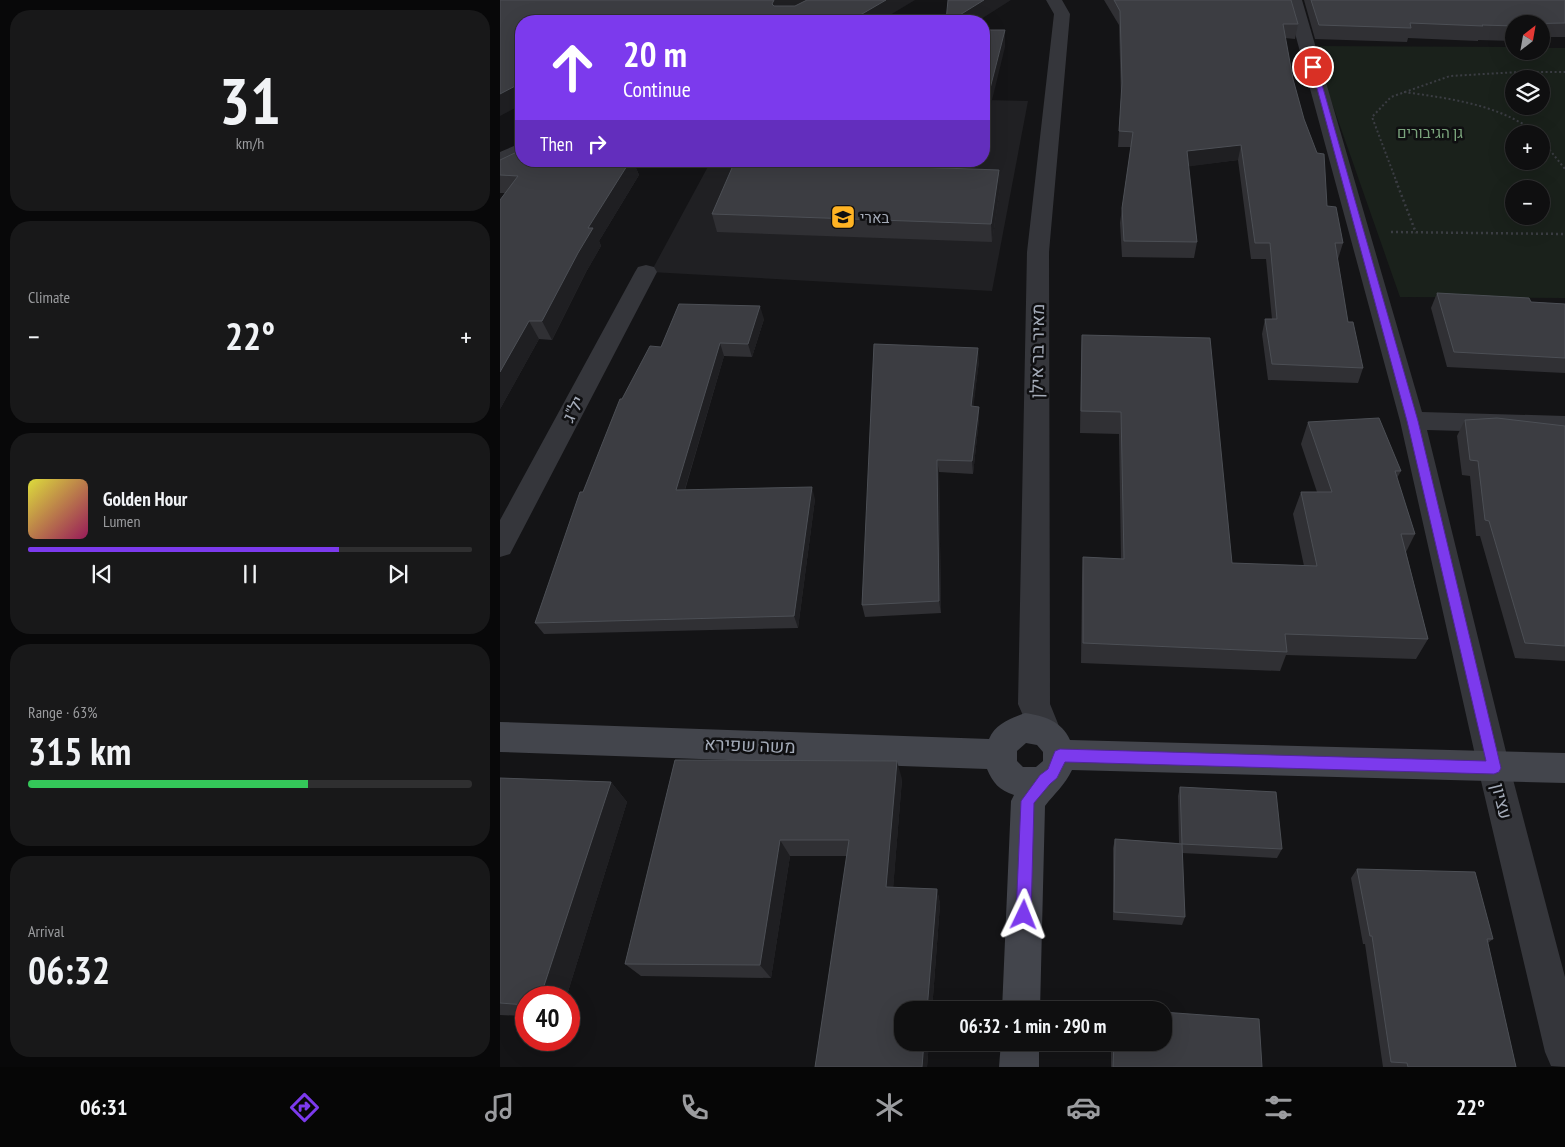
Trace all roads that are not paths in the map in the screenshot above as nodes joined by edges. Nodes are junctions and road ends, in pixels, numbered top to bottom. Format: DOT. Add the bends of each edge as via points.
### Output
graph roads {
  1 [pos="1054,0"];
  2 [pos="1294,0"];
  3 [pos="515,152"];
  4 [pos="500,160"];
  5 [pos="646,272"];
  6 [pos="1412,421"];
  7 [pos="1565,425"];
  8 [pos="500,546"];
  9 [pos="500,737"];
  10 [pos="1030,754"];
  11 [pos="1494,768"];
  12 [pos="1565,768"];
  13 [pos="1021,1001"];
  14 [pos="1020,1051"];
  15 [pos="1565,1052"];
  16 [pos="1019,1067"];
  1 -- 10 [label="street, מאיר בר אילן" via="1062,14 1038,252"];
  2 -- 6 [label="street, עציון"];
  3 -- 4 [label="street"];
  5 -- 8 [label="street, יל\"ג"];
  6 -- 7 [label="street"];
  6 -- 11 [label="street, עציון"];
  9 -- 10 [label="street, משה שפירא"];
  10 -- 11 [label="street, משה שפירא"];
  10 -- 13 [label="street, מאיר בר אילן"];
  11 -- 12 [label="street, משה שפירא"];
  11 -- 15 [label="street, עציון"];
  14 -- 16 [label="street"];
}
